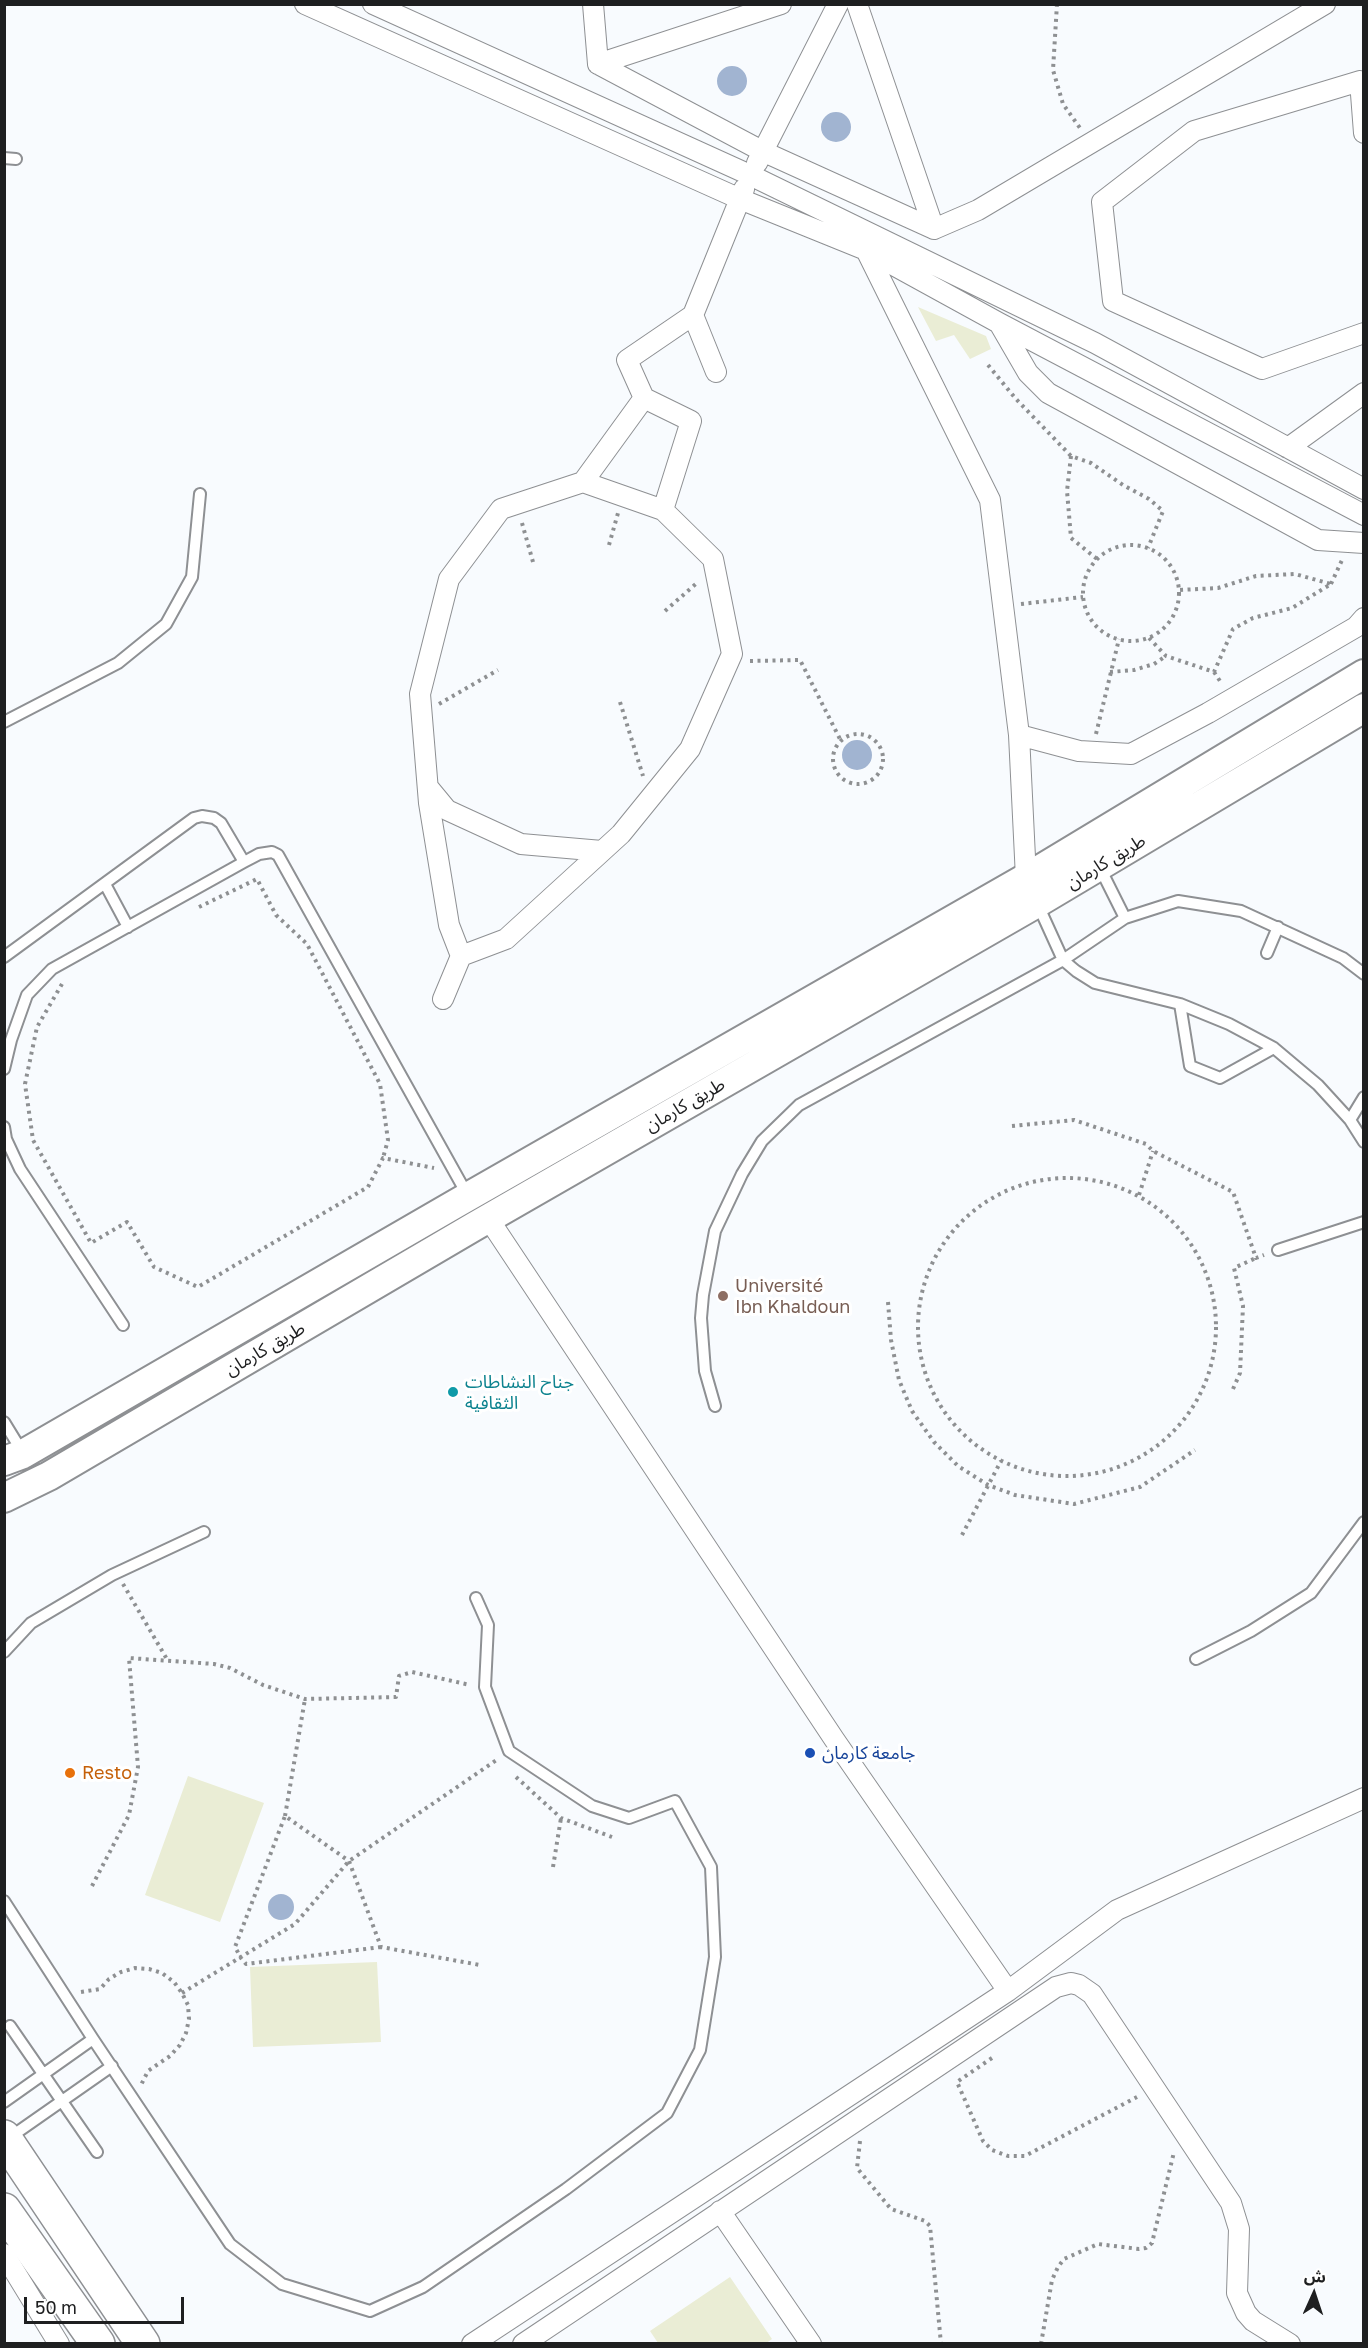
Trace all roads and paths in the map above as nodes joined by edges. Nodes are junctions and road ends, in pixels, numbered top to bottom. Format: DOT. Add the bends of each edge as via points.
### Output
graph roads {
  1 [pos="305,4"];
  2 [pos="373,4"];
  3 [pos="593,4"];
  4 [pos="781,4"];
  5 [pos="838,4"];
  6 [pos="857,4"];
  7 [pos="1057,4"];
  8 [pos="1325,4"];
  9 [pos="598,64"];
  10 [pos="1364,133"];
  11 [pos="1090,144"];
  12 [pos="762,151"];
  13 [pos="750,175"];
  14 [pos="740,199"];
  15 [pos="934,230"];
  16 [pos="866,250"];
  17 [pos="693,315"];
  18 [pos="999,323"];
  19 [pos="1364,333"];
  20 [pos="988,365"];
  21 [pos="716,372"];
  22 [pos="1364,393"];
  23 [pos="644,398"];
  24 [pos="1288,448"];
  25 [pos="1071,456"];
  26 [pos="583,482"];
  27 [pos="1364,489"];
  28 [pos="200,494"];
  29 [pos="620,507"];
  30 [pos="663,510"];
  31 [pos="520,513"];
  32 [pos="1364,515"];
  33 [pos="1364,543"];
  34 [pos="609,546"];
  35 [pos="1148,548"];
  36 [pos="1096,559"];
  37 [pos="533,562"];
  38 [pos="697,572"];
  39 [pos="701,580"];
  40 [pos="704,590"];
  41 [pos="1180,590"];
  42 [pos="1083,597"];
  43 [pos="1003,608"];
  44 [pos="665,611"];
  45 [pos="1364,618"];
  46 [pos="1149,638"];
  47 [pos="1119,639"];
  48 [pos="1166,656"];
  49 [pos="741,661"];
  50 [pos="498,670"];
  51 [pos="1110,672"];
  52 [pos="1364,674"];
  53 [pos="435,695"];
  54 [pos="620,702"];
  55 [pos="1364,708"];
  56 [pos="4,722"];
  57 [pos="1019,735"];
  58 [pos="841,741"];
  59 [pos="1091,752"];
  60 [pos="644,780"];
  61 [pos="428,787"];
  62 [pos="602,851"];
  63 [pos="244,862"];
  64 [pos="1099,866"];
  65 [pos="105,884"];
  66 [pos="1031,890"];
  67 [pos="193,910"];
  68 [pos="1125,918"];
  69 [pos="128,927"];
  70 [pos="1278,927"];
  71 [pos="1268,952"];
  72 [pos="461,956"];
  73 [pos="4,957"];
  74 [pos="1063,960"];
  75 [pos="1364,974"];
  76 [pos="70,978"];
  77 [pos="444,999"];
  78 [pos="1180,1004"];
  79 [pos="1274,1048"];
  80 [pos="4,1069"];
  81 [pos="1364,1097"];
  82 [pos="1350,1120"];
  83 [pos="4,1126"];
  84 [pos="1011,1126"];
  85 [pos="1364,1142"];
  86 [pos="1153,1150"];
  87 [pos="383,1158"];
  88 [pos="454,1171"];
  89 [pos="1139,1195"];
  90 [pos="468,1196"];
  91 [pos="488,1218"];
  92 [pos="1364,1222"];
  93 [pos="1278,1250"];
  94 [pos="1256,1258"];
  95 [pos="888,1302"];
  96 [pos="123,1326"];
  97 [pos="1233,1389"];
  98 [pos="715,1406"];
  99 [pos="4,1422"];
  100 [pos="1195,1450"];
  101 [pos="14,1458"];
  102 [pos="1001,1461"];
  103 [pos="988,1485"];
  104 [pos="4,1498"];
  105 [pos="1364,1522"];
  106 [pos="204,1532"];
  107 [pos="962,1535"];
  108 [pos="116,1573"];
  109 [pos="476,1598"];
  110 [pos="4,1652"];
  111 [pos="1196,1659"];
  112 [pos="168,1661"];
  113 [pos="471,1685"];
  114 [pos="305,1699"];
  115 [pos="494,1748"];
  116 [pos="510,1771"];
  117 [pos="1364,1797"];
  118 [pos="285,1816"];
  119 [pos="561,1818"];
  120 [pos="612,1838"];
  121 [pos="349,1861"];
  122 [pos="553,1867"];
  123 [pos="93,1886"];
  124 [pos="4,1901"];
  125 [pos="381,1947"];
  126 [pos="241,1958"];
  127 [pos="480,1965"];
  128 [pos="61,1989"];
  129 [pos="1008,1991"];
  130 [pos="182,1993"];
  131 [pos="10,2026"];
  132 [pos="93,2039"];
  133 [pos="992,2058"];
  134 [pos="112,2066"];
  135 [pos="44,2075"];
  136 [pos="1154,2088"];
  137 [pos="4,2102"];
  138 [pos="62,2102"];
  139 [pos="138,2104"];
  140 [pos="862,2117"];
  141 [pos="1180,2127"];
  142 [pos="6,2139"];
  143 [pos="97,2152"];
  144 [pos="4,2210"];
  145 [pos="720,2211"];
  146 [pos="4,2254"];
  147 [pos="59,2343"];
  148 [pos="98,2343"];
  149 [pos="143,2343"];
  150 [pos="472,2343"];
  151 [pos="523,2343"];
  152 [pos="811,2343"];
  153 [pos="941,2343"];
  154 [pos="1041,2343"];
  155 [pos="1290,2343"];
  1 -- 14 [label="street"];
  2 -- 13 [label="street"];
  3 -- 9 [label="street"];
  4 -- 9 [label="street"];
  5 -- 12 [label="street"];
  6 -- 15 [label="street"];
  7 -- 11 [label="path" via="1053,70 1063,104"];
  8 -- 11 [label="street"];
  9 -- 12 [label="street"];
  10 -- 19 [label="street" via="1360,81 1194,131 1102,202 1113,301 1262,369"];
  11 -- 15 [label="street" via="978,210"];
  12 -- 13 [label="street"];
  12 -- 15 [label="street"];
  13 -- 14 [label="street"];
  13 -- 24 [label="street" via="1095,343"];
  14 -- 16 [label="street"];
  14 -- 17 [label="street"];
  16 -- 18 [label="street"];
  16 -- 43 [label="street" via="990,500"];
  17 -- 21 [label="street"];
  17 -- 23 [label="street" via="627,360"];
  18 -- 32 [label="street"];
  18 -- 33 [label="street" via="1028,373 1048,393 1318,540"];
  20 -- 25 [label="path"];
  22 -- 24 [label="street"];
  23 -- 26 [label="street"];
  23 -- 30 [label="street" via="691,421"];
  24 -- 27 [label="street"];
  25 -- 35 [label="path" via="1090,463 1163,511"];
  25 -- 36 [label="path" via="1067,491 1071,538"];
  26 -- 30 [label="street"];
  26 -- 61 [label="street" via="501,509 449,579 420,694"];
  28 -- 56 [label="lane" via="192,577 166,624 118,663"];
  29 -- 34 [label="path"];
  30 -- 62 [label="street" via="712,560 732,654 690,749 621,834"];
  31 -- 37 [label="path"];
  35 -- 36 [label="path" via="1120,546"];
  35 -- 41 [label="path" via="1170,564"];
  36 -- 42 [label="path" via="1088,570"];
  38 -- 39 [label="path"];
  39 -- 40 [label="path"];
  39 -- 44 [label="path"];
  41 -- 46 [label="path" via="1175,614"];
  41 -- 48 [label="path" via="1218,588 1266,575 1295,574 1331,584 1292,608 1253,618 1233,629 1214,672"];
  42 -- 43 [label="path"];
  42 -- 47 [label="path" via="1098,628"];
  43 -- 57 [label="street"];
  45 -- 59 [label="street" via="1356,627 1131,754"];
  46 -- 47 [label="path"];
  46 -- 48 [label="path"];
  47 -- 51 [label="path"];
  48 -- 51 [label="path" via="1134,670"];
  49 -- 58 [label="path" via="800,660"];
  50 -- 53 [label="path" via="434,707"];
  51 -- 59 [label="path"];
  52 -- 66 [label="street, طريق كارمان"];
  54 -- 60 [label="path"];
  55 -- 64 [label="street, طريق كارمان"];
  57 -- 59 [label="street"];
  57 -- 66 [label="street"];
  58 -- 58 [label="path" via="834,755 842,777 857,784 873,779 884,758 877,743 863,734"];
  61 -- 62 [label="street" via="447,810 521,844"];
  61 -- 72 [label="street" via="449,925"];
  62 -- 72 [label="street" via="506,939"];
  63 -- 65 [label="lane" via="221,823 202,816"];
  63 -- 69 [label="lane"];
  63 -- 88 [label="lane" via="266,852 278,855"];
  64 -- 66 [label="street, طريق كارمان"];
  64 -- 68 [label="lane"];
  65 -- 69 [label="lane"];
  65 -- 73 [label="lane"];
  66 -- 74 [label="lane"];
  66 -- 90 [label="street, طريق كارمان"];
  66 -- 91 [label="street, طريق كارمان"];
  67 -- 87 [label="path" via="257,879 276,915 307,944 381,1084 388,1140"];
  68 -- 70 [label="lane" via="1178,901 1241,911"];
  68 -- 74 [label="lane"];
  69 -- 80 [label="lane" via="52,969 27,995"];
  70 -- 71 [label="lane"];
  70 -- 75 [label="lane" via="1343,958"];
  72 -- 77 [label="street"];
  74 -- 78 [label="lane" via="1095,983"];
  74 -- 98 [label="lane" via="800,1105 762,1142 742,1174 716,1232 702,1295 705,1371"];
  76 -- 87 [label="path" via="60,985 37,1027 25,1084 33,1140 91,1243 127,1222 154,1267 198,1287 368,1187"];
  78 -- 79 [label="lane"];
  78 -- 79 [label="lane" via="1190,1066 1220,1078"];
  79 -- 82 [label="lane" via="1318,1084"];
  81 -- 82 [label="lane"];
  82 -- 85 [label="lane"];
  83 -- 96 [label="lane" via="20,1169"];
  84 -- 86 [label="path" via="1074,1120 1146,1144"];
  86 -- 89 [label="path"];
  86 -- 94 [label="path" via="1233,1192"];
  87 -- 88 [label="path"];
  88 -- 90 [label="lane"];
  89 -- 102 [label="path" via="1182,1230 1207,1272 1217,1321 1203,1387 1181,1431 1150,1452 1105,1472 1055,1477"];
  89 -- 102 [label="path" via="1099,1180 1050,1177 1004,1191 964,1218 928,1274 914,1320 920,1354 936,1400 966,1438"];
  90 -- 101 [label="street, طريق كارمان"];
  91 -- 104 [label="street, طريق كارمان" via="49,1476"];
  91 -- 129 [label="street" via="828,1729"];
  92 -- 93 [label="lane"];
  93 -- 94 [label="path"];
  94 -- 97 [label="path" via="1234,1268 1243,1306 1240,1373"];
  95 -- 103 [label="path" via="899,1380 912,1411 934,1442 958,1466"];
  99 -- 101 [label="lane"];
  100 -- 103 [label="path" via="1140,1487 1074,1504 1015,1495"];
  102 -- 103 [label="path"];
  103 -- 107 [label="path"];
  105 -- 111 [label="lane" via="1311,1593 1251,1631"];
  106 -- 108 [label="lane"];
  108 -- 110 [label="lane" via="31,1623"];
  108 -- 112 [label="path"];
  109 -- 139 [label="lane" via="488,1625 484,1687 509,1751 592,1806 629,1818 675,1801 711,1867 715,1957 700,2050 668,2113 423,2287 370,2311 282,2284 230,2244"];
  112 -- 114 [label="path" via="230,1668 262,1685"];
  112 -- 123 [label="path" via="129,1658 138,1767 129,1815"];
  113 -- 114 [label="path" via="412,1672 399,1676 396,1697"];
  114 -- 118 [label="path"];
  115 -- 121 [label="path" via="500,1761"];
  116 -- 119 [label="path"];
  117 -- 129 [label="street" via="1117,1910"];
  118 -- 121 [label="path"];
  118 -- 126 [label="path" via="235,1947"];
  119 -- 120 [label="path"];
  119 -- 122 [label="path"];
  121 -- 125 [label="path"];
  121 -- 126 [label="path" via="295,1923"];
  124 -- 128 [label="lane"];
  125 -- 126 [label="path" via="246,1964"];
  125 -- 127 [label="path"];
  126 -- 130 [label="path"];
  128 -- 130 [label="path" via="79,1993 100,1989 109,1979 135,1968 162,1973"];
  128 -- 132 [label="lane"];
  129 -- 150 [label="street"];
  130 -- 139 [label="path" via="188,2012 186,2033 170,2056 148,2071 140,2086"];
  131 -- 135 [label="lane"];
  132 -- 134 [label="lane"];
  132 -- 135 [label="lane"];
  133 -- 136 [label="path" via="957,2082 983,2141 992,2150 1008,2156 1025,2156"];
  134 -- 138 [label="lane"];
  134 -- 139 [label="lane"];
  135 -- 137 [label="lane"];
  135 -- 138 [label="lane"];
  136 -- 140 [label="street" via="1092,1994 1079,1985 1064,1984"];
  136 -- 141 [label="street"];
  138 -- 142 [label="lane"];
  138 -- 143 [label="lane"];
  140 -- 145 [label="street"];
  140 -- 153 [label="path" via="857,2168 891,2209 930,2226"];
  141 -- 154 [label="path" via="1152,2242 1139,2249 1098,2244 1065,2259 1052,2280"];
  141 -- 155 [label="street" via="1235,2211 1239,2229 1236,2282 1240,2303 1253,2321"];
  142 -- 149 [label="highway"];
  144 -- 148 [label="highway"];
  145 -- 151 [label="street"];
  145 -- 152 [label="street"];
  146 -- 147 [label="street"];
}
